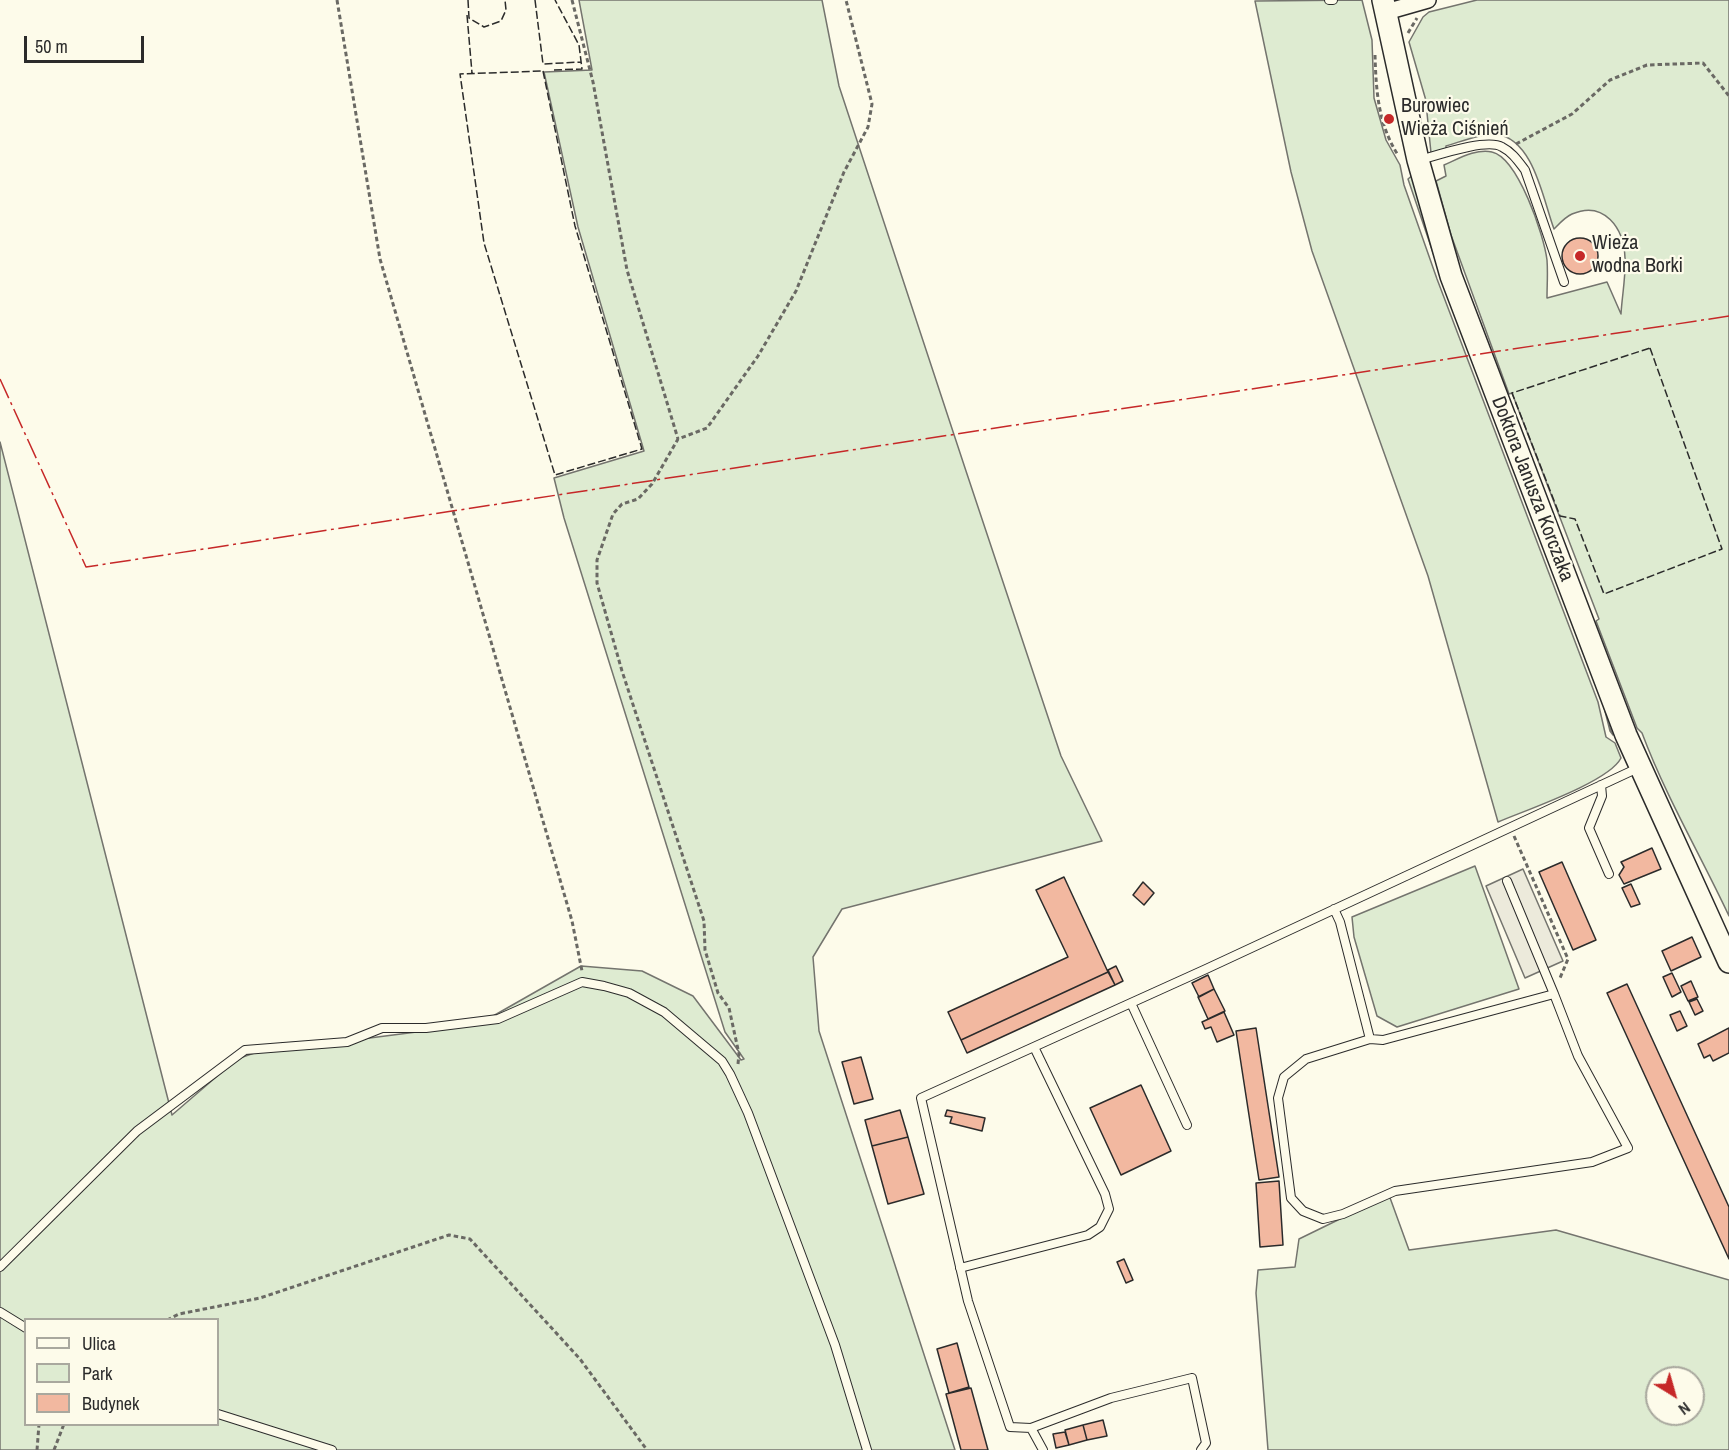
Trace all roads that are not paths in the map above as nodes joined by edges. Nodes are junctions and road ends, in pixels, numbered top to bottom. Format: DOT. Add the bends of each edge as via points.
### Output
graph roads {
  1 [pos="1329,0"];
  2 [pos="1334,0"];
  3 [pos="1385,6"];
  4 [pos="1424,6"];
  5 [pos="1418,160"];
  6 [pos="1564,282"];
  7 [pos="1640,767"];
  8 [pos="1601,785"];
  9 [pos="1609,874"];
  10 [pos="1507,881"];
  11 [pos="1334,909"];
  12 [pos="1729,962"];
  13 [pos="1554,994"];
  14 [pos="1131,1002"];
  15 [pos="1370,1038"];
  16 [pos="1034,1047"];
  17 [pos="1187,1125"];
  18 [pos="0,1267"];
  19 [pos="960,1268"];
  20 [pos="0,1312"];
  21 [pos="24,1327"];
  22 [pos="219,1414"];
  23 [pos="1032,1428"];
  24 [pos="332,1450"];
  25 [pos="867,1450"];
  26 [pos="1043,1450"];
  27 [pos="1202,1450"];
  1 -- 2 [label="lane"];
  3 -- 4 [label="street"];
  3 -- 5 [label="street, Doktora Janusza Korczaka"];
  5 -- 6 [label="lane" via="1483,144 1500,145 1506,150 1525,170"];
  5 -- 7 [label="street, Doktora Janusza Korczaka" via="1458,294"];
  7 -- 8 [label="lane"];
  7 -- 12 [label="street, Doktora Janusza Korczaka"];
  8 -- 9 [label="lane" via="1602,796 1589,828"];
  8 -- 11 [label="lane"];
  10 -- 13 [label="lane"];
  11 -- 14 [label="lane"];
  11 -- 15 [label="lane"];
  13 -- 15 [label="lane" via="1383,1040"];
  13 -- 15 [label="lane" via="1578,1056 1628,1148 1592,1162 1395,1191 1323,1219 1303,1211 1291,1198 1278,1098 1284,1077 1306,1059"];
  14 -- 16 [label="lane"];
  14 -- 17 [label="lane"];
  16 -- 19 [label="lane" via="921,1098"];
  16 -- 19 [label="lane" via="1109,1209 1100,1227 1088,1235"];
  18 -- 25 [label="lane" via="137,1131 244,1050 347,1042 382,1028 426,1028 498,1019 582,982 629,993 664,1012 722,1061 730,1074 835,1345"];
  19 -- 23 [label="lane" via="1010,1427"];
  20 -- 21 [label="lane"];
  22 -- 24 [label="lane"];
  23 -- 26 [label="lane"];
  23 -- 27 [label="lane" via="1111,1398 1192,1378 1206,1443"];
}
